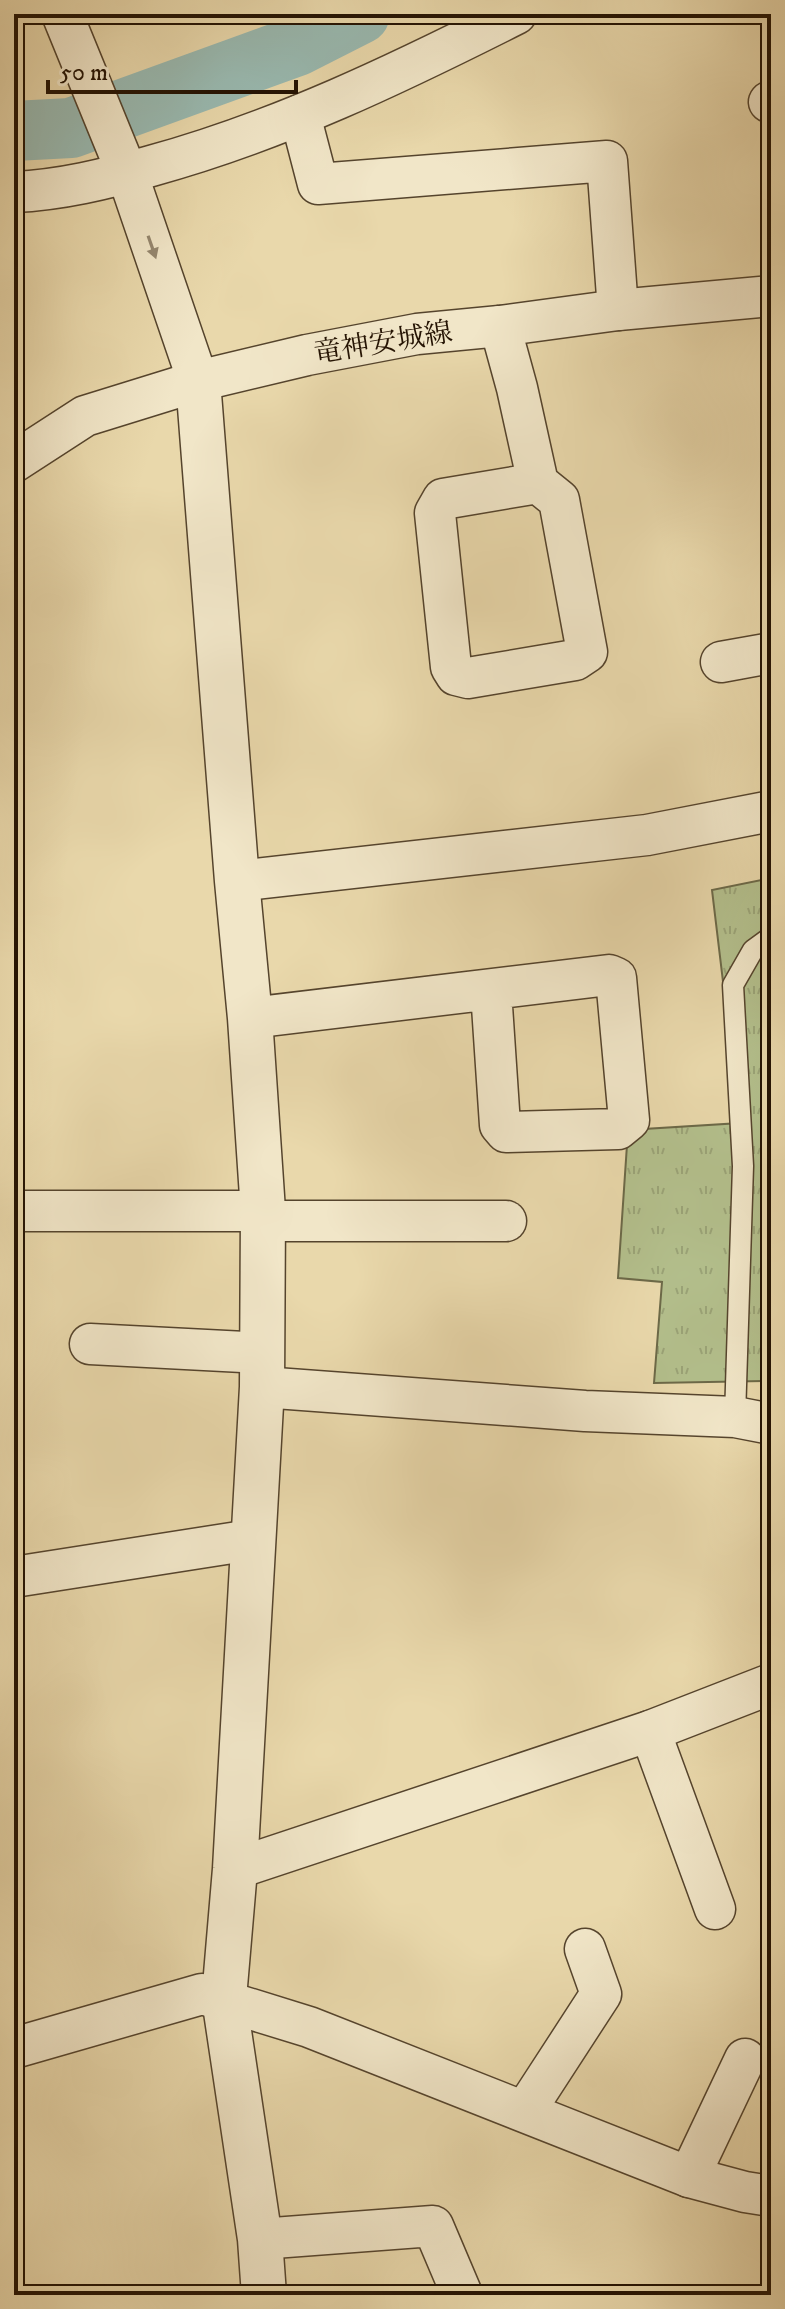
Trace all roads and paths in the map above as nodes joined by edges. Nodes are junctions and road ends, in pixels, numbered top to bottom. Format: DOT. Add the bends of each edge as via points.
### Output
graph roads {
  1 [pos="29,14"];
  2 [pos="516,14"];
  3 [pos="14,17"];
  4 [pos="64,21"];
  5 [pos="300,115"];
  6 [pos="124,166"];
  7 [pos="14,192"];
  8 [pos="771,296"];
  9 [pos="618,310"];
  10 [pos="500,326"];
  11 [pos="198,381"];
  12 [pos="14,462"];
  13 [pos="538,483"];
  14 [pos="771,653"];
  15 [pos="721,662"];
  16 [pos="771,811"];
  17 [pos="237,881"];
  18 [pos="771,937"];
  19 [pos="491,991"];
  20 [pos="250,1018"];
  21 [pos="14,1211"];
  22 [pos="263,1216"];
  23 [pos="506,1221"];
  24 [pos="90,1344"];
  25 [pos="262,1370"];
  26 [pos="753,1421"];
  27 [pos="251,1540"];
  28 [pos="14,1577"];
  29 [pos="771,1684"];
  30 [pos="650,1731"];
  31 [pos="235,1869"];
  32 [pos="715,1909"];
  33 [pos="585,1949"];
  34 [pos="224,1998"];
  35 [pos="14,2048"];
  36 [pos="745,2059"];
  37 [pos="525,2111"];
  38 [pos="689,2177"];
  39 [pos="771,2196"];
  40 [pos="260,2239"];
  41 [pos="461,2292"];
  42 [pos="264,2295"];
  1 -- 3 [label="path"];
  2 -- 5 [label="street"];
  4 -- 6 [label="street"];
  5 -- 6 [label="street" via="202,152"];
  5 -- 9 [label="street" via="318,184 607,161"];
  6 -- 7 [label="street" via="48,191"];
  6 -- 11 [label="street, one-way"];
  8 -- 9 [label="street, 竜神安城線"];
  9 -- 10 [label="street, 竜神安城線"];
  10 -- 11 [label="street, 竜神安城線" via="417,334"];
  10 -- 13 [label="street"];
  11 -- 12 [label="street, 竜神安城線" via="85,416"];
  11 -- 17 [label="street"];
  13 -- 13 [label="street" via="559,500 587,652 575,660 468,678 456,675 435,513 443,499"];
  14 -- 15 [label="street"];
  16 -- 17 [label="street" via="647,835"];
  17 -- 20 [label="street"];
  18 -- 26 [label="lane" via="753,950 733,985"];
  19 -- 19 [label="street" via="616,978 629,1120 618,1129 506,1132 500,1125"];
  19 -- 20 [label="street"];
  20 -- 22 [label="street"];
  21 -- 22 [label="street"];
  22 -- 23 [label="street"];
  22 -- 25 [label="street"];
  24 -- 25 [label="street"];
  25 -- 26 [label="street" via="585,1411"];
  25 -- 27 [label="street"];
  27 -- 28 [label="street"];
  27 -- 31 [label="street"];
  29 -- 30 [label="street"];
  30 -- 31 [label="street"];
  30 -- 32 [label="street"];
  31 -- 34 [label="street"];
  33 -- 37 [label="street" via="601,1994"];
  34 -- 35 [label="street" via="202,1994"];
  34 -- 37 [label="street"];
  34 -- 40 [label="street"];
  36 -- 38 [label="street"];
  37 -- 38 [label="street"];
  38 -- 39 [label="street"];
  40 -- 41 [label="street" via="433,2226"];
  40 -- 42 [label="street"];
}
